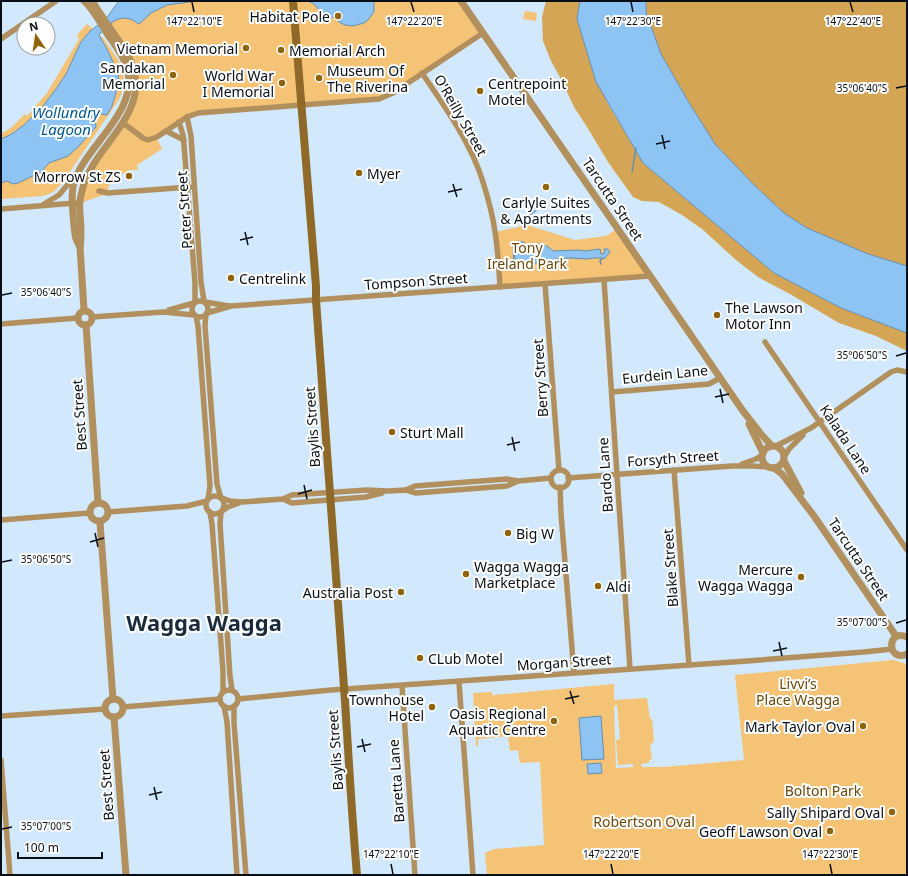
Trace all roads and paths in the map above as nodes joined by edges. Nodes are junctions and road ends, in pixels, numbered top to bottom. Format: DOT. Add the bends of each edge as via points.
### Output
graph roads {
  1 [pos="56,1"];
  2 [pos="84,1"];
  3 [pos="93,1"];
  4 [pos="293,1"];
  5 [pos="461,1"];
  6 [pos="102,22"];
  7 [pos="108,29"];
  8 [pos="483,33"];
  9 [pos="1,39"];
  10 [pos="422,73"];
  11 [pos="302,106"];
  12 [pos="187,117"];
  13 [pos="116,119"];
  14 [pos="179,122"];
  15 [pos="123,123"];
  16 [pos="166,131"];
  17 [pos="184,140"];
  18 [pos="78,172"];
  19 [pos="195,186"];
  20 [pos="187,187"];
  21 [pos="99,190"];
  22 [pos="76,203"];
  23 [pos="42,206"];
  24 [pos="1,209"];
  25 [pos="198,229"];
  26 [pos="191,230"];
  27 [pos="196,257"];
  28 [pos="650,276"];
  29 [pos="604,280"];
  30 [pos="545,284"];
  31 [pos="500,287"];
  32 [pos="316,300"];
  33 [pos="204,302"];
  34 [pos="194,303"];
  35 [pos="232,306"];
  36 [pos="84,310"];
  37 [pos="162,312"];
  38 [pos="207,314"];
  39 [pos="195,315"];
  40 [pos="92,317"];
  41 [pos="77,318"];
  42 [pos="1,324"];
  43 [pos="86,325"];
  44 [pos="765,342"];
  45 [pos="207,360"];
  46 [pos="200,361"];
  47 [pos="907,372"];
  48 [pos="720,378"];
  49 [pos="210,388"];
  50 [pos="202,389"];
  51 [pos="612,392"];
  52 [pos="743,411"];
  53 [pos="820,421"];
  54 [pos="205,424"];
  55 [pos="212,424"];
  56 [pos="811,428"];
  57 [pos="774,446"];
  58 [pos="215,452"];
  59 [pos="207,453"];
  60 [pos="763,454"];
  61 [pos="784,459"];
  62 [pos="732,466"];
  63 [pos="772,468"];
  64 [pos="559,470"];
  65 [pos="674,470"];
  66 [pos="618,474"];
  67 [pos="551,478"];
  68 [pos="568,478"];
  69 [pos="560,488"];
  70 [pos="330,496"];
  71 [pos="221,498"];
  72 [pos="207,500"];
  73 [pos="242,502"];
  74 [pos="98,503"];
  75 [pos="187,506"];
  76 [pos="209,511"];
  77 [pos="221,511"];
  78 [pos="108,512"];
  79 [pos="89,513"];
  80 [pos="814,516"];
  81 [pos="1,520"];
  82 [pos="100,522"];
  83 [pos="907,550"];
  84 [pos="222,553"];
  85 [pos="214,554"];
  86 [pos="224,583"];
  87 [pos="217,584"];
  88 [pos="226,617"];
  89 [pos="219,618"];
  90 [pos="896,636"];
  91 [pos="907,637"];
  92 [pos="221,646"];
  93 [pos="228,646"];
  94 [pos="892,649"];
  95 [pos="907,654"];
  96 [pos="689,665"];
  97 [pos="630,669"];
  98 [pos="574,673"];
  99 [pos="459,682"];
  100 [pos="402,686"];
  101 [pos="232,690"];
  102 [pos="344,690"];
  103 [pos="223,692"];
  104 [pos="113,699"];
  105 [pos="220,699"];
  106 [pos="238,699"];
  107 [pos="224,706"];
  108 [pos="234,706"];
  109 [pos="123,707"];
  110 [pos="105,709"];
  111 [pos="1,716"];
  112 [pos="114,717"];
  113 [pos="236,747"];
  114 [pos="229,748"];
  115 [pos="1,760"];
  116 [pos="231,780"];
  117 [pos="239,780"];
  118 [pos="242,815"];
  119 [pos="233,816"];
  120 [pos="236,847"];
  121 [pos="244,847"];
  122 [pos="10,875"];
  123 [pos="126,875"];
  124 [pos="237,875"];
  125 [pos="246,875"];
  126 [pos="357,875"];
  127 [pos="415,875"];
  128 [pos="474,875"];
  1 -- 9 [label="street"];
  2 -- 6 [label="street"];
  3 -- 6 [label="street"];
  4 -- 11 [label="main road, Baylis Street"];
  5 -- 8 [label="street, Tarcutta Street"];
  6 -- 7 [label="street"];
  7 -- 13 [label="street" via="128,74 126,99"];
  7 -- 15 [label="street" via="128,55 136,81 132,106"];
  8 -- 10 [label="street"];
  8 -- 28 [label="street, Tarcutta Street"];
  10 -- 11 [label="street" via="393,93 379,99"];
  10 -- 31 [label="street, O'Reilly Street" via="462,136 483,182 495,232"];
  11 -- 12 [label="street" via="203,113"];
  11 -- 32 [label="main road, Baylis Street"];
  12 -- 14 [label="street"];
  12 -- 19 [label="street, Peter Street"];
  13 -- 15 [label="street"];
  13 -- 18 [label="street"];
  14 -- 16 [label="street"];
  14 -- 17 [label="street, Peter Street"];
  15 -- 16 [label="street" via="148,140"];
  15 -- 22 [label="street" via="97,160"];
  16 -- 17 [label="street"];
  17 -- 20 [label="street, Peter Street"];
  18 -- 22 [label="street" via="73,188"];
  18 -- 23 [label="street" via="59,195"];
  19 -- 20 [label="street"];
  19 -- 25 [label="street, Peter Street"];
  20 -- 21 [label="street" via="108,193"];
  20 -- 26 [label="street, Peter Street"];
  22 -- 23 [label="street"];
  22 -- 36 [label="street" via="76,239 82,260"];
  23 -- 24 [label="street"];
  25 -- 26 [label="street"];
  25 -- 27 [label="street, Peter Street"];
  26 -- 27 [label="street, Peter Street"];
  27 -- 33 [label="street, Peter Street"];
  27 -- 34 [label="street, Peter Street"];
  28 -- 29 [label="street, Tompson Street"];
  28 -- 48 [label="street, Tarcutta Street"];
  29 -- 30 [label="street, Tompson Street"];
  29 -- 51 [label="street, Bardo Lane"];
  30 -- 31 [label="street, Tompson Street"];
  30 -- 64 [label="street, Berry Street"];
  31 -- 32 [label="street, Tompson Street"];
  32 -- 35 [label="street, Tompson Street"];
  32 -- 70 [label="main road, Baylis Street"];
  33 -- 34 [label="street" via="199,300"];
  33 -- 35 [label="street, Tompson Street"];
  33 -- 38 [label="street" via="208,308"];
  34 -- 37 [label="street"];
  34 -- 39 [label="street" via="192,313"];
  35 -- 38 [label="street, Tompson Street"];
  36 -- 40 [label="street"];
  36 -- 41 [label="street" via="78,313"];
  37 -- 39 [label="street"];
  37 -- 40 [label="street"];
  38 -- 39 [label="street" via="202,317"];
  38 -- 45 [label="street"];
  39 -- 46 [label="street"];
  40 -- 43 [label="street"];
  41 -- 42 [label="street"];
  41 -- 43 [label="street" via="81,324"];
  43 -- 74 [label="street, Best Street"];
  44 -- 53 [label="street, Kalada Lane"];
  45 -- 46 [label="street"];
  45 -- 49 [label="street"];
  46 -- 50 [label="street"];
  47 -- 53 [label="street" via="891,372"];
  48 -- 51 [label="street, Eurdein Lane" via="709,384"];
  48 -- 52 [label="street, Tarcutta Street"];
  49 -- 50 [label="street"];
  49 -- 55 [label="street"];
  50 -- 54 [label="street"];
  51 -- 66 [label="street, Bardo Lane"];
  52 -- 57 [label="street, Tarcutta Street"];
  52 -- 60 [label="street, Tarcutta Street"];
  53 -- 56 [label="street"];
  53 -- 83 [label="street, Kalada Lane"];
  54 -- 55 [label="street"];
  54 -- 59 [label="street"];
  55 -- 58 [label="street"];
  56 -- 57 [label="street"];
  56 -- 61 [label="street" via="794,443"];
  57 -- 60 [label="street" via="767,448"];
  57 -- 61 [label="street" via="782,450"];
  58 -- 59 [label="street"];
  58 -- 71 [label="street" via="217,484"];
  59 -- 72 [label="street" via="210,486"];
  60 -- 62 [label="street, Forsyth Street" via="756,459"];
  60 -- 63 [label="street" via="765,464"];
  61 -- 63 [label="street" via="780,466"];
  61 -- 80 [label="street, Tarcutta Street"];
  62 -- 63 [label="street, Forsyth Street"];
  62 -- 65 [label="street, Forsyth Street"];
  63 -- 80 [label="street, Tarcutta Street" via="782,474"];
  64 -- 67 [label="street" via="551,475"];
  64 -- 68 [label="street" via="564,471"];
  65 -- 66 [label="street, Forsyth Street"];
  65 -- 96 [label="street, Blake Street"];
  66 -- 68 [label="street, Forsyth Street"];
  66 -- 97 [label="street, Bardo Lane"];
  67 -- 69 [label="street" via="552,484"];
  67 -- 70 [label="street" via="415,486 406,490 366,490"];
  68 -- 69 [label="street" via="567,484"];
  69 -- 98 [label="street"];
  70 -- 73 [label="street" via="292,495 283,499"];
  70 -- 102 [label="main road, Baylis Street"];
  71 -- 72 [label="street" via="212,496"];
  71 -- 73 [label="street"];
  71 -- 77 [label="street" via="224,504"];
  72 -- 75 [label="street"];
  72 -- 76 [label="street" via="206,506"];
  73 -- 77 [label="street"];
  74 -- 78 [label="street" via="104,504"];
  74 -- 79 [label="street" via="91,507"];
  75 -- 76 [label="street"];
  75 -- 78 [label="street"];
  76 -- 77 [label="street" via="216,514"];
  76 -- 85 [label="street"];
  77 -- 84 [label="street"];
  78 -- 82 [label="street" via="107,517"];
  79 -- 81 [label="street"];
  79 -- 82 [label="street" via="94,521"];
  80 -- 90 [label="street, Tarcutta Street"];
  82 -- 104 [label="street"];
  84 -- 85 [label="street"];
  84 -- 86 [label="street"];
  85 -- 87 [label="street"];
  86 -- 87 [label="street"];
  86 -- 88 [label="street"];
  87 -- 89 [label="street"];
  88 -- 89 [label="street"];
  88 -- 93 [label="street"];
  89 -- 92 [label="street"];
  90 -- 91 [label="street"];
  90 -- 94 [label="street" via="891,643"];
  92 -- 93 [label="street"];
  92 -- 103 [label="street"];
  93 -- 101 [label="street"];
  94 -- 95 [label="street" via="898,655"];
  94 -- 96 [label="street, Morgan Street"];
  96 -- 97 [label="street, Morgan Street"];
  97 -- 98 [label="street, Morgan Street"];
  98 -- 99 [label="street, Morgan Street"];
  99 -- 100 [label="street, Morgan Street"];
  99 -- 128 [label="street"];
  100 -- 102 [label="street, Morgan Street"];
  100 -- 127 [label="street, Baretta Lane"];
  101 -- 103 [label="street"];
  101 -- 106 [label="street"];
  102 -- 106 [label="street, Morgan Street"];
  102 -- 126 [label="main road, Baylis Street"];
  103 -- 105 [label="street"];
  104 -- 109 [label="street" via="119,700"];
  104 -- 110 [label="street" via="108,701"];
  105 -- 107 [label="street"];
  105 -- 109 [label="street"];
  106 -- 108 [label="street"];
  107 -- 108 [label="street"];
  107 -- 114 [label="street"];
  108 -- 113 [label="street"];
  109 -- 112 [label="street" via="120,715"];
  110 -- 111 [label="street"];
  110 -- 112 [label="street" via="109,716"];
  112 -- 123 [label="street, Best Street"];
  113 -- 114 [label="street"];
  113 -- 117 [label="street"];
  114 -- 116 [label="street"];
  115 -- 122 [label="street"];
  116 -- 117 [label="street"];
  116 -- 119 [label="street"];
  117 -- 118 [label="street"];
  118 -- 119 [label="street"];
  118 -- 121 [label="street"];
  119 -- 120 [label="street"];
  120 -- 121 [label="street"];
  120 -- 124 [label="street"];
  121 -- 125 [label="street"];
}
